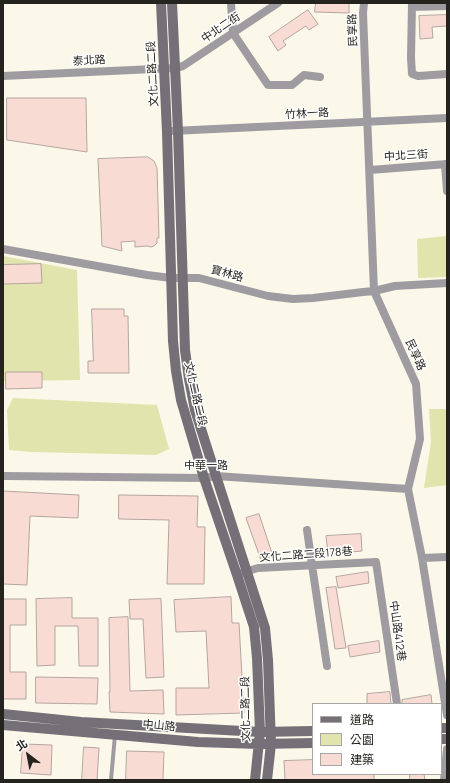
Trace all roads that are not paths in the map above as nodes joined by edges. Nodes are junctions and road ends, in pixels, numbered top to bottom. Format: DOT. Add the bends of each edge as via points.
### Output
graph roads {
  1 [pos="161,3"];
  2 [pos="172,3"];
  3 [pos="231,3"];
  4 [pos="278,3"];
  5 [pos="364,3"];
  6 [pos="412,5"];
  7 [pos="447,6"];
  8 [pos="233,33"];
  9 [pos="165,68"];
  10 [pos="175,68"];
  11 [pos="447,74"];
  12 [pos="3,76"];
  13 [pos="320,78"];
  14 [pos="447,118"];
  15 [pos="367,122"];
  16 [pos="178,131"];
  17 [pos="167,132"];
  18 [pos="446,164"];
  19 [pos="370,170"];
  20 [pos="447,191"];
  21 [pos="3,249"];
  22 [pos="171,278"];
  23 [pos="182,279"];
  24 [pos="447,283"];
  25 [pos="374,291"];
  26 [pos="3,476"];
  27 [pos="216,476"];
  28 [pos="204,478"];
  29 [pos="408,489"];
  30 [pos="307,530"];
  31 [pos="447,557"];
  32 [pos="422,558"];
  33 [pos="376,562"];
  34 [pos="312,566"];
  35 [pos="247,572"];
  36 [pos="237,575"];
  37 [pos="327,666"];
  38 [pos="397,703"];
  39 [pos="3,714"];
  40 [pos="447,715"];
  41 [pos="3,725"];
  42 [pos="312,731"];
  43 [pos="260,732"];
  44 [pos="270,732"];
  45 [pos="114,734"];
  46 [pos="312,743"];
  47 [pos="259,744"];
  48 [pos="271,744"];
  49 [pos="447,749"];
  50 [pos="111,780"];
  51 [pos="255,780"];
  52 [pos="267,780"];
  53 [pos="444,780"];
  1 -- 9 [label="street, 文化二路二段"];
  2 -- 10 [label="street, 文化二路二段"];
  3 -- 8 [label="street"];
  4 -- 8 [label="street, 中北二街"];
  5 -- 15 [label="street, 民享路"];
  6 -- 7 [label="street"];
  6 -- 11 [label="street" via="412,74"];
  8 -- 10 [label="street, 中北二街" via="183,66"];
  8 -- 13 [label="street" via="268,85 292,85 304,75"];
  9 -- 10 [label="street, 泰北路"];
  9 -- 12 [label="street, 泰北路"];
  9 -- 17 [label="street, 文化二路二段"];
  10 -- 16 [label="street, 文化二路二段"];
  14 -- 15 [label="street, 竹林一路"];
  15 -- 16 [label="street, 竹林一路"];
  15 -- 19 [label="street, 民享路"];
  16 -- 17 [label="street, 竹林一路"];
  16 -- 23 [label="street, 文化二路二段"];
  17 -- 22 [label="street, 文化二路二段"];
  18 -- 19 [label="street, 中北三街"];
  18 -- 20 [label="street, 中北三街"];
  19 -- 25 [label="street, 民享路"];
  21 -- 22 [label="street, 寶林路"];
  22 -- 23 [label="street, 寶林路"];
  22 -- 28 [label="street, 文化二路二段" via="172,341 176,371"];
  23 -- 25 [label="street, 寶林路" via="200,278 268,296 293,299"];
  23 -- 27 [label="street, 文化二路二段" via="189,379"];
  24 -- 25 [label="street, 寶林路" via="395,286"];
  25 -- 29 [label="street, 民享路" via="416,384 420,439"];
  26 -- 28 [label="street, 中華一路"];
  27 -- 28 [label="street, 中華一路"];
  27 -- 29 [label="street, 中華一路"];
  27 -- 35 [label="street, 文化二路二段"];
  28 -- 36 [label="street, 文化二路二段"];
  29 -- 32 [label="street, 民享路"];
  30 -- 34 [label="street"];
  31 -- 32 [label="street"];
  32 -- 40 [label="street, 民享路"];
  33 -- 34 [label="street, 文化二路二段178巷"];
  33 -- 38 [label="street, 中山路412巷"];
  34 -- 35 [label="street, 文化二路二段178巷" via="258,568"];
  34 -- 37 [label="street"];
  35 -- 36 [label="street, 文化二路二段178巷"];
  35 -- 44 [label="street, 文化二路二段" via="265,628"];
  36 -- 43 [label="street, 文化二路二段" via="254,627"];
  39 -- 43 [label="street, 中山路" via="81,722"];
  41 -- 45 [label="street, 中山路"];
  42 -- 44 [label="street, 中山路"];
  43 -- 44 [label="street, 中山路"];
  43 -- 47 [label="street, 文化二路二段"];
  44 -- 48 [label="street, 文化二路二段"];
  45 -- 47 [label="street, 中山路" via="198,742"];
  45 -- 50 [label="lane"];
  46 -- 48 [label="street, 中山路"];
  47 -- 48 [label="street, 中山路"];
  47 -- 51 [label="street, 文化二路二段"];
  48 -- 52 [label="street, 文化二路二段"];
  49 -- 53 [label="street"];
}
